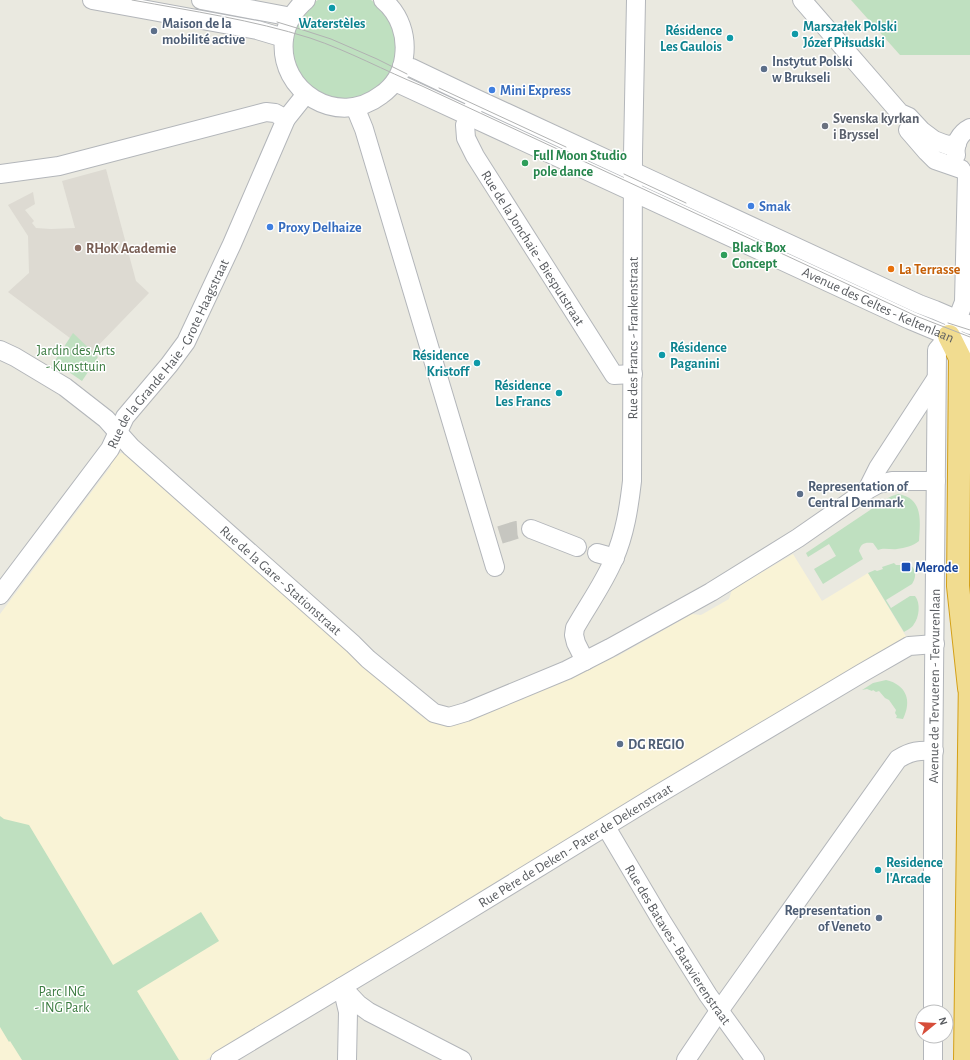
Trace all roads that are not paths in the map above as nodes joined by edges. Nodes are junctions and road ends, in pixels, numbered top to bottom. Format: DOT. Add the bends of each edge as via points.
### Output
graph roads {
  1 [pos="92,0"];
  2 [pos="200,0"];
  3 [pos="383,0"];
  4 [pos="636,0"];
  5 [pos="802,0"];
  6 [pos="303,1"];
  7 [pos="292,17"];
  8 [pos="284,38"];
  9 [pos="402,66"];
  10 [pos="395,82"];
  11 [pos="306,94"];
  12 [pos="477,99"];
  13 [pos="355,107"];
  14 [pos="900,113"];
  15 [pos="469,116"];
  16 [pos="286,119"];
  17 [pos="970,128"];
  18 [pos="956,144"];
  19 [pos="634,171"];
  20 [pos="0,174"];
  21 [pos="966,174"];
  22 [pos="634,193"];
  23 [pos="953,333"];
  24 [pos="970,345"];
  25 [pos="0,350"];
  26 [pos="633,374"];
  27 [pos="936,378"];
  28 [pos="118,432"];
  29 [pos="936,481"];
  30 [pos="867,490"];
  31 [pos="531,529"];
  32 [pos="577,547"];
  33 [pos="597,553"];
  34 [pos="615,558"];
  35 [pos="495,568"];
  36 [pos="0,596"];
  37 [pos="935,644"];
  38 [pos="585,661"];
  39 [pos="970,683"];
  40 [pos="934,751"];
  41 [pos="606,826"];
  42 [pos="342,987"];
  43 [pos="933,1004"];
  44 [pos="719,1011"];
  45 [pos="933,1044"];
  46 [pos="220,1060"];
  47 [pos="347,1060"];
  48 [pos="462,1060"];
  49 [pos="686,1060"];
  50 [pos="755,1060"];
  51 [pos="932,1060"];
  52 [pos="965,1060"];
  1 -- 8 [label="street" via="256,30"];
  2 -- 7 [label="street"];
  3 -- 9 [label="street" via="401,24 405,42"];
  4 -- 19 [label="street, Rue des Francs - Frankenstraat"];
  5 -- 14 [label="street"];
  6 -- 7 [label="street"];
  7 -- 8 [label="street"];
  8 -- 11 [label="street" via="284,54 289,72"];
  9 -- 10 [label="street"];
  9 -- 12 [label="street, Avenue des Celtes - Keltenlaan" via="412,68"];
  10 -- 13 [label="street" via="378,98"];
  10 -- 15 [label="street, Avenue des Celtes - Keltenlaan"];
  11 -- 13 [label="street" via="329,106"];
  11 -- 16 [label="street, Rue de la Grande Haie - Grote Haagstraat"];
  12 -- 15 [label="street, Rue de la Jonchaie - Biesputstraat"];
  12 -- 19 [label="street, Avenue des Celtes - Keltenlaan"];
  13 -- 35 [label="street" via="493,537"];
  14 -- 18 [label="street" via="909,117 934,140 947,145"];
  14 -- 21 [label="street" via="903,124 935,160"];
  15 -- 22 [label="street, Avenue des Celtes - Keltenlaan"];
  15 -- 26 [label="street, Rue de la Jonchaie - Biesputstraat" via="465,125 466,138 475,156 573,311 614,375"];
  16 -- 20 [label="street" via="275,113 266,112 59,166"];
  16 -- 28 [label="street, Rue de la Grande Haie - Grote Haagstraat" via="186,342 125,417"];
  17 -- 18 [label="street" via="960,136"];
  18 -- 21 [label="street, Avenue de Tervueren - Tervurenlaan" via="957,161"];
  19 -- 22 [label="street, Rue des Francs - Frankenstraat"];
  19 -- 23 [label="street, Avenue des Celtes - Keltenlaan" via="935,310"];
  21 -- 23 [label="street, Avenue de Tervueren - Tervurenlaan" via="964,302"];
  22 -- 23 [label="street, Avenue des Celtes - Keltenlaan" via="910,320"];
  22 -- 26 [label="street, Rue des Francs - Frankenstraat"];
  23 -- 24 [label="street, Avenue des Celtes - Keltenlaan"];
  23 -- 27 [label="street, Avenue de Tervueren - Tervurenlaan"];
  23 -- 39 [label="highway" via="960,358 958,586"];
  25 -- 28 [label="street, Rue de la Gare - Stationstraat" via="66,387 106,418"];
  26 -- 34 [label="street, Rue des Francs - Frankenstraat" via="632,481 628,512"];
  27 -- 29 [label="street, Avenue de Tervueren - Tervurenlaan"];
  27 -- 30 [label="street"];
  28 -- 36 [label="street, Rue de la Grande Haie - Grote Haagstraat" via="110,449"];
  28 -- 38 [label="street, Rue de la Gare - Stationstraat" via="131,447 368,659 434,714 449,717 466,712"];
  29 -- 30 [label="street" via="892,481"];
  29 -- 37 [label="street, Avenue de Tervueren - Tervurenlaan"];
  30 -- 38 [label="street, Rue de la Gare - Stationstraat" via="798,538 712,592"];
  31 -- 32 [label="street"];
  33 -- 34 [label="street"];
  34 -- 38 [label="street, Rue des Francs - Frankenstraat" via="575,628 576,643"];
  37 -- 40 [label="street, Avenue de Tervueren - Tervurenlaan"];
  37 -- 41 [label="street, Rue Père de Deken - Pater de Dekenstraat" via="909,646"];
  39 -- 52 [label="highway"];
  40 -- 43 [label="street, Avenue de Tervueren - Tervurenlaan"];
  40 -- 44 [label="street" via="907,753 898,759"];
  41 -- 42 [label="street, Rue Père de Deken - Pater de Dekenstraat"];
  41 -- 44 [label="street, Rue des Bataves - Batavierenstraat"];
  42 -- 46 [label="street, Rue Père de Deken - Pater de Dekenstraat"];
  42 -- 47 [label="street" via="348,1012"];
  42 -- 48 [label="street" via="358,1004 370,1012"];
  44 -- 49 [label="street"];
  44 -- 50 [label="street, Rue des Bataves - Batavierenstraat"];
  45 -- 51 [label="street"];
}
